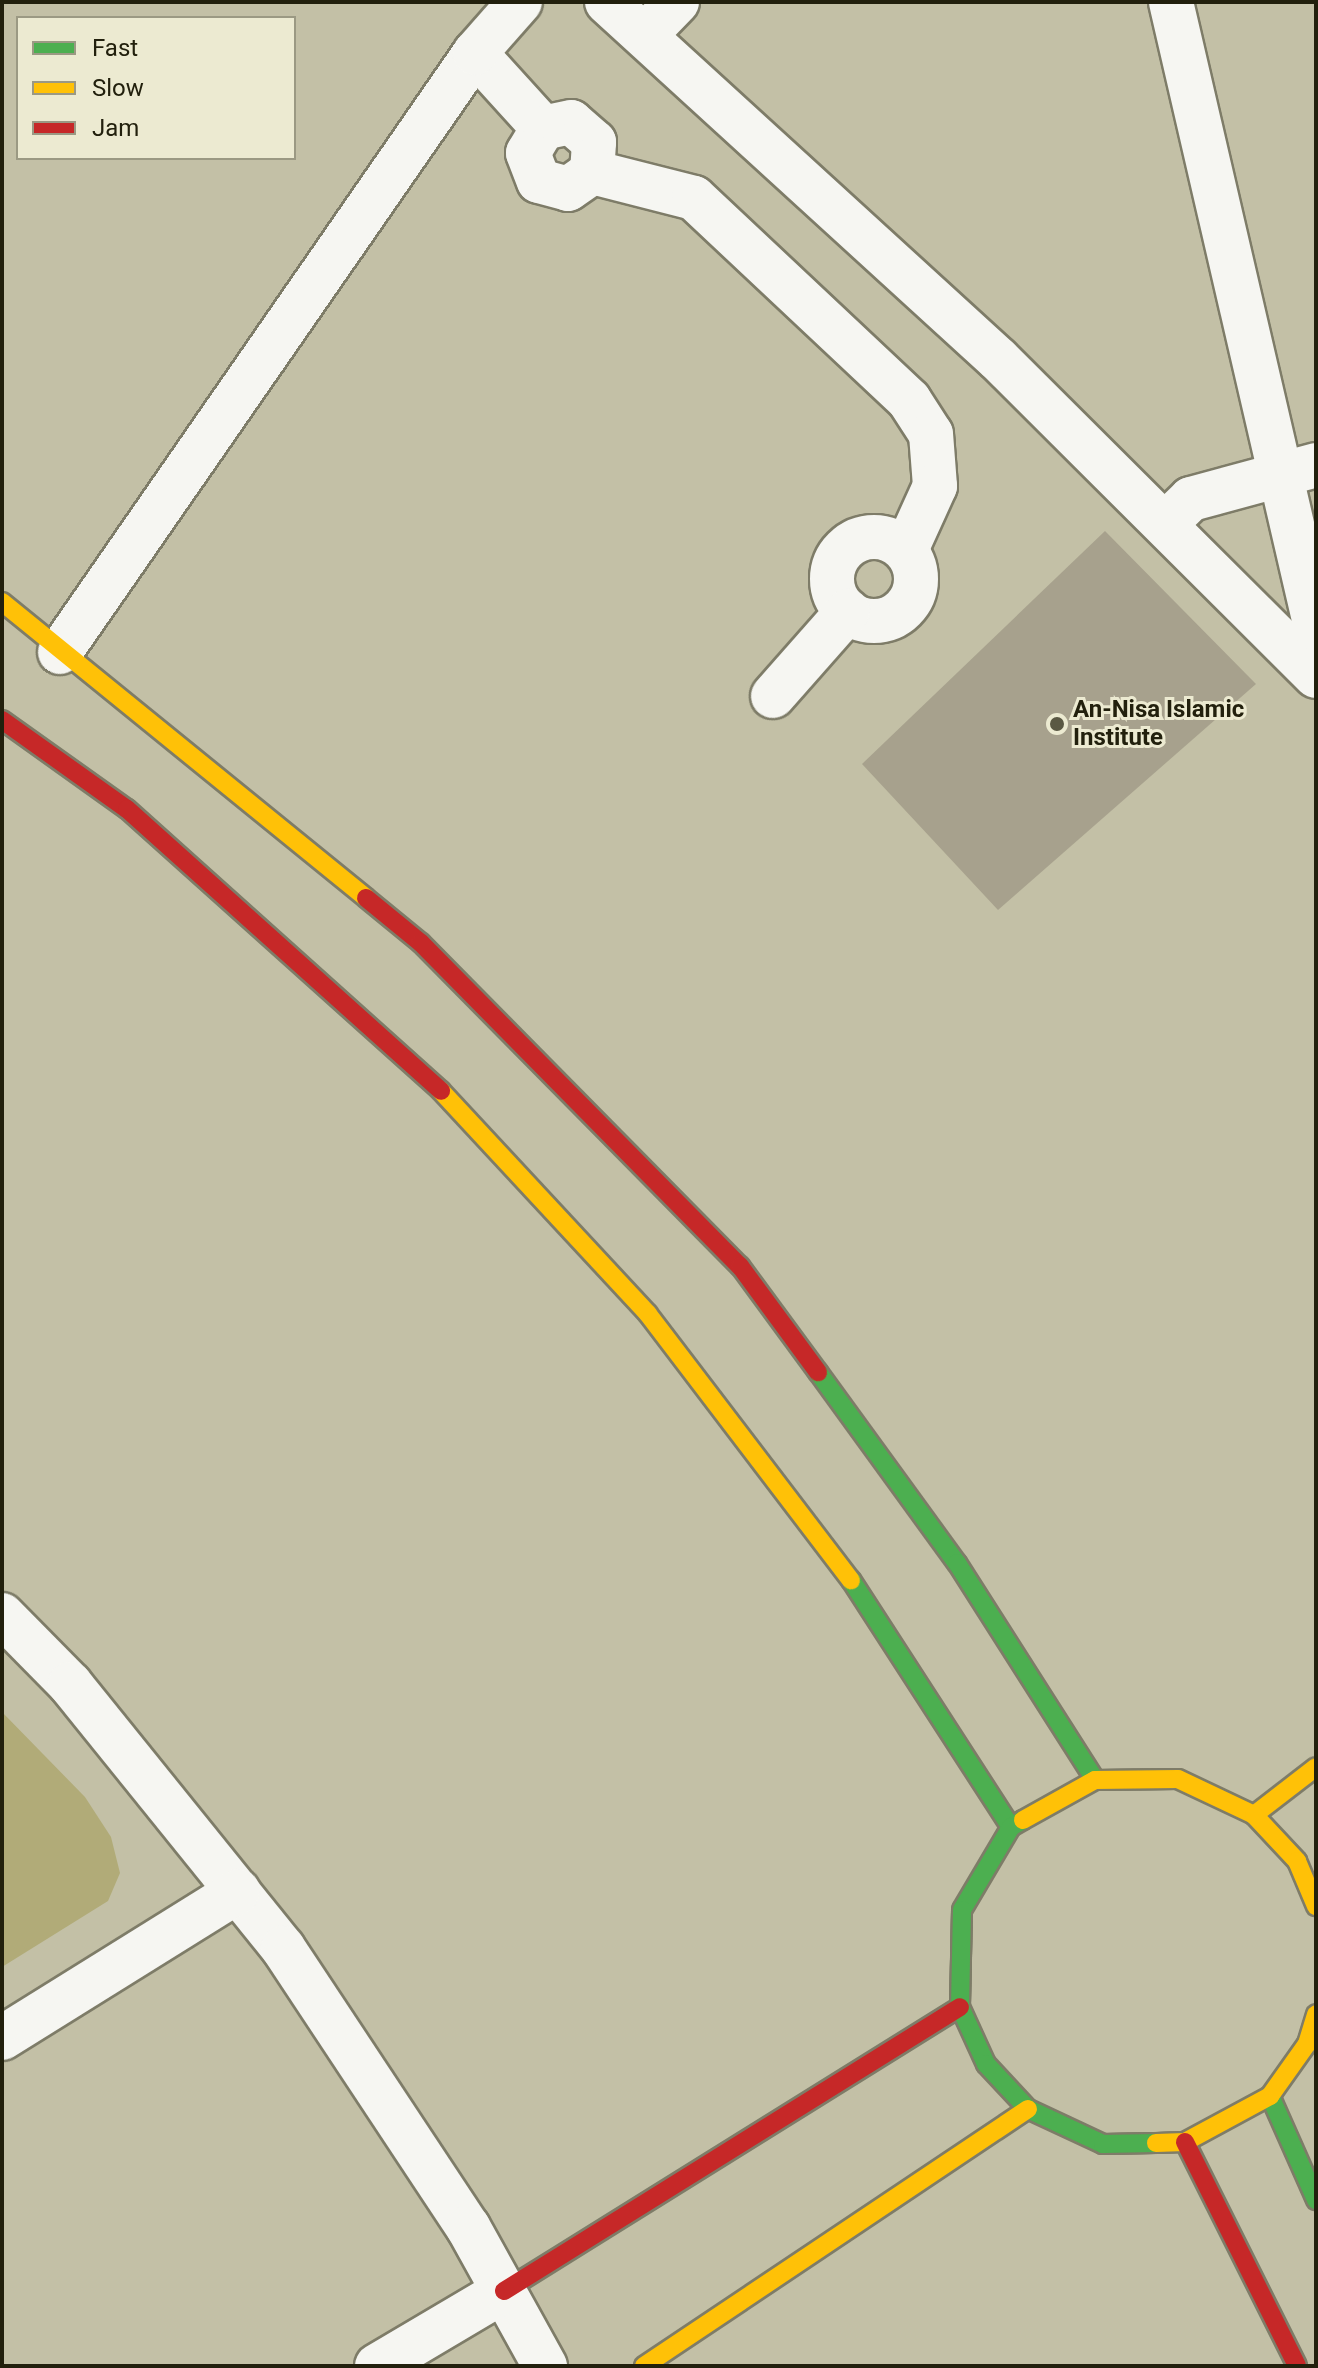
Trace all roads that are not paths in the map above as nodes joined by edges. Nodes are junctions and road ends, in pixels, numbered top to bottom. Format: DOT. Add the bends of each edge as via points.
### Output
graph roads {
  1 [pos="520,2"];
  2 [pos="607,2"];
  3 [pos="677,2"];
  4 [pos="1171,2"];
  5 [pos="645,35"];
  6 [pos="475,53"];
  7 [pos="1298,470"];
  8 [pos="1165,524"];
  9 [pos="906,550"];
  10 [pos="2,602"];
  11 [pos="848,611"];
  12 [pos="60,652"];
  13 [pos="1314,658"];
  14 [pos="773,696"];
  15 [pos="2,720"];
  16 [pos="2,1615"];
  17 [pos="1316,1767"];
  18 [pos="1095,1780"];
  19 [pos="1254,1815"];
  20 [pos="1011,1827"];
  21 [pos="238,1891"];
  22 [pos="1316,1906"];
  23 [pos="960,2007"];
  24 [pos="1316,2014"];
  25 [pos="2,2038"];
  26 [pos="1270,2096"];
  27 [pos="1028,2109"];
  28 [pos="1185,2142"];
  29 [pos="1316,2200"];
  30 [pos="504,2291"];
  31 [pos="377,2366"];
  32 [pos="545,2366"];
  33 [pos="644,2366"];
  34 [pos="1297,2366"];
  1 -- 6 [label="street"];
  2 -- 5 [label="street"];
  3 -- 5 [label="street"];
  4 -- 7 [label="street"];
  5 -- 8 [label="street"];
  6 -- 9 [label="street" via="543,128 571,122 594,142 592,172 694,198 909,400 931,434 935,486"];
  6 -- 12 [label="street"];
  7 -- 8 [label="street" via="1191,499"];
  7 -- 13 [label="street"];
  8 -- 13 [label="street"];
  9 -- 11 [label="street" via="918,578 909,606 883,621"];
  9 -- 11 [label="street" via="880,536 851,542 832,565 833,595"];
  10 -- 12 [label="street"];
  11 -- 14 [label="street"];
  12 -- 18 [label="street" via="227,779 421,943 740,1266 957,1563"];
  15 -- 20 [label="street" via="139,819 420,1069 548,1202 648,1314 853,1583"];
  16 -- 21 [label="street" via="70,1684"];
  17 -- 19 [label="street"];
  18 -- 19 [label="street" via="1178,1779"];
  18 -- 20 [label="street"];
  19 -- 22 [label="street" via="1297,1861"];
  20 -- 23 [label="street" via="962,1910"];
  21 -- 25 [label="street"];
  21 -- 30 [label="street" via="292,1961"];
  23 -- 27 [label="street" via="986,2064"];
  23 -- 30 [label="street"];
  24 -- 26 [label="street" via="1307,2044"];
  26 -- 28 [label="street"];
  26 -- 29 [label="street"];
  27 -- 28 [label="street" via="1103,2144"];
  27 -- 33 [label="street"];
  28 -- 34 [label="street"];
  30 -- 31 [label="street"];
  30 -- 32 [label="street"];
}
